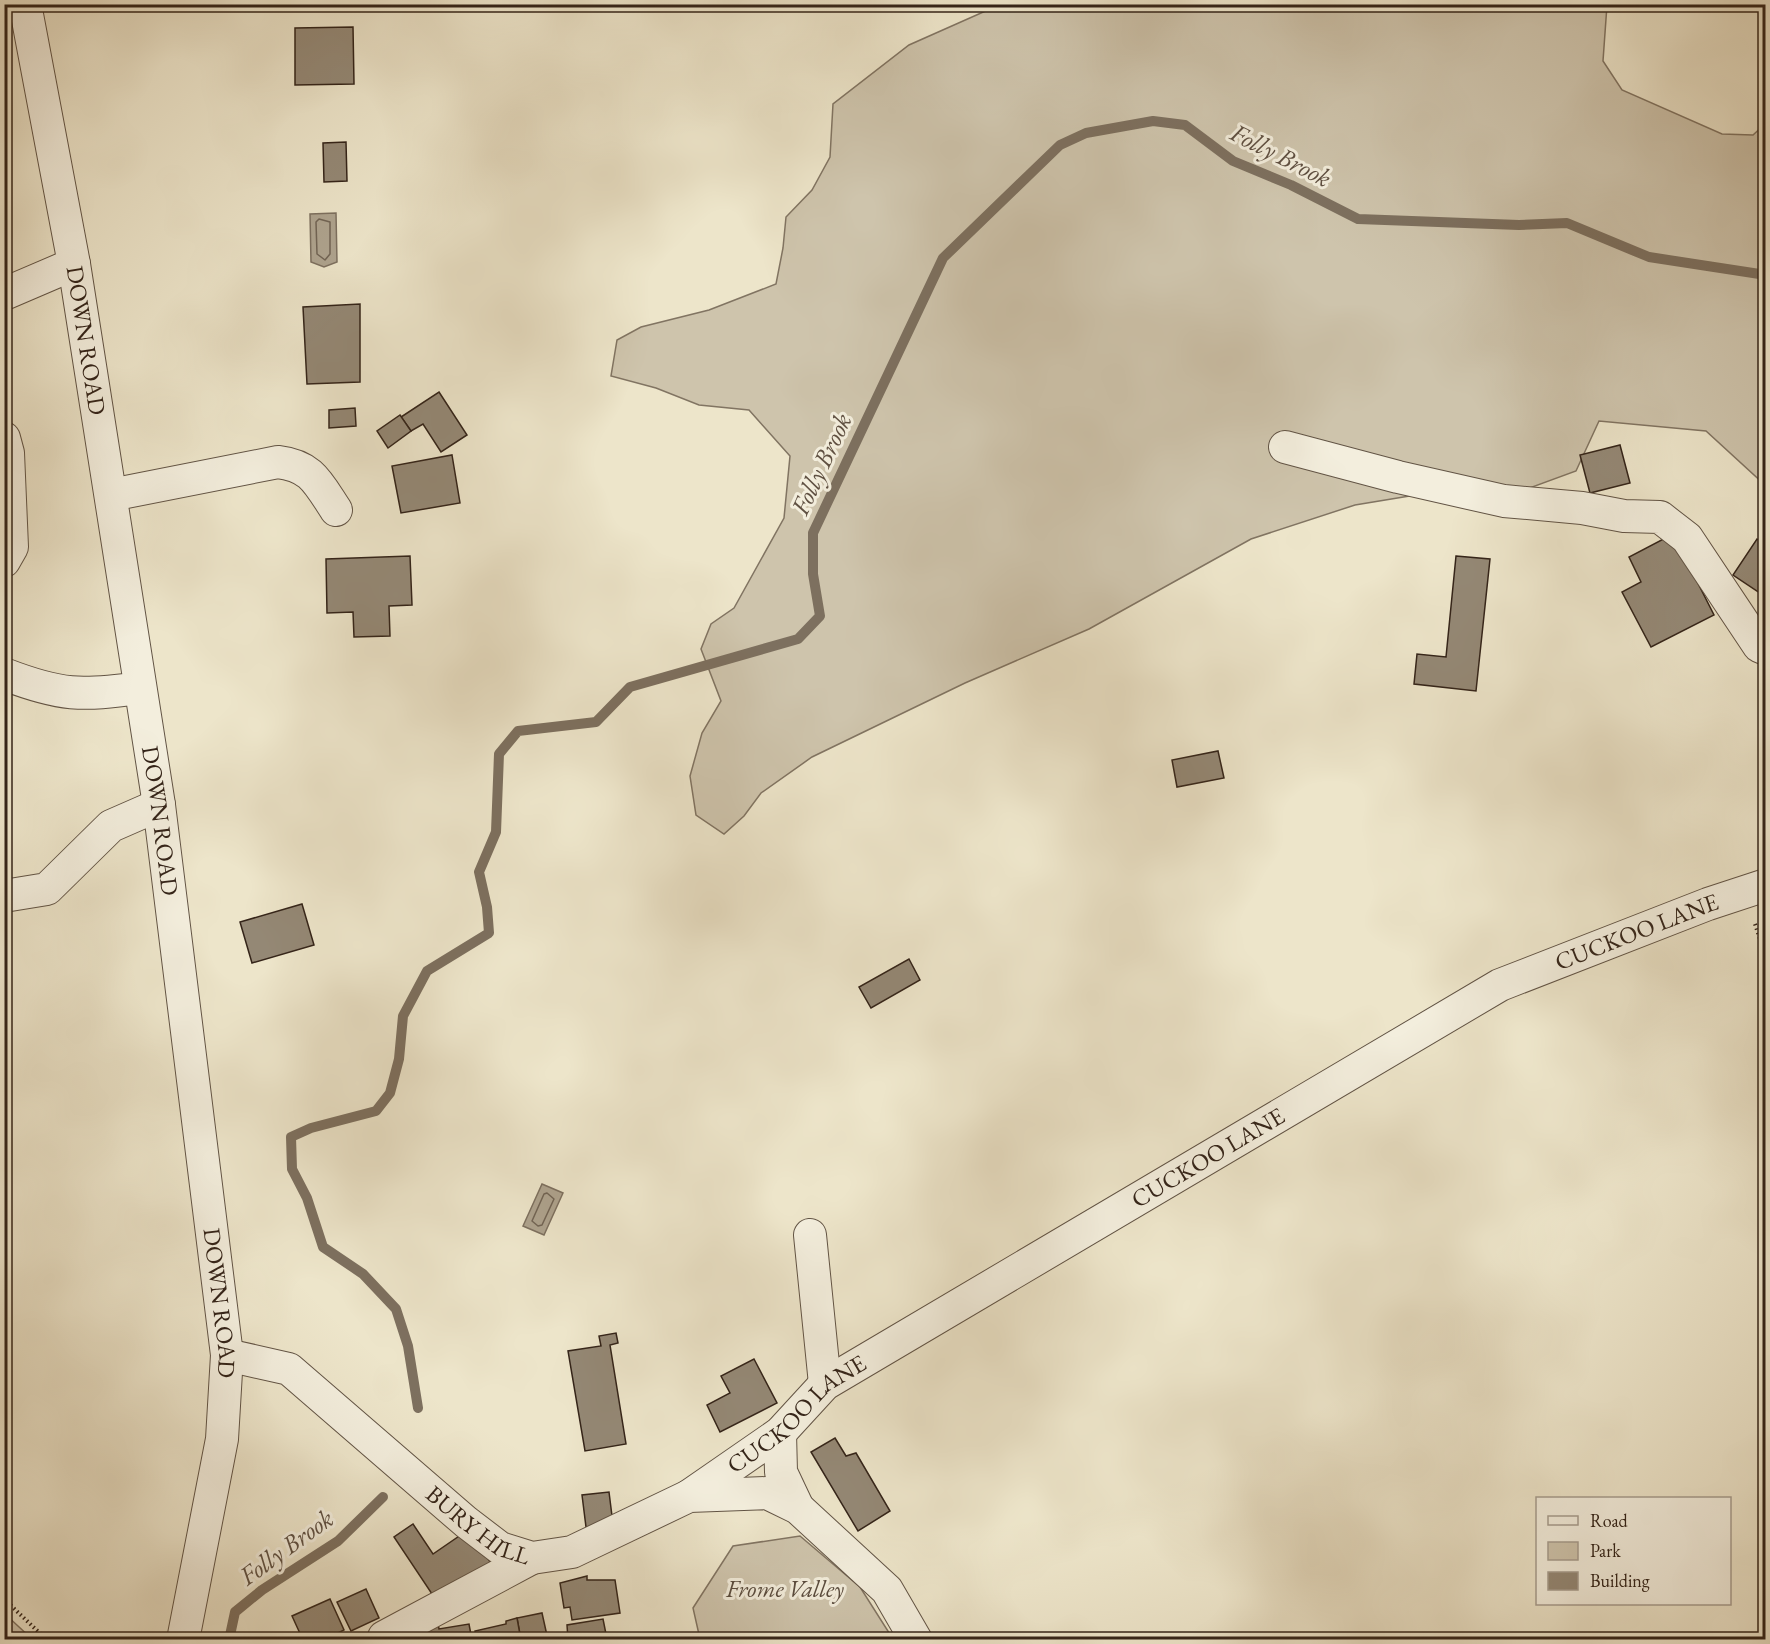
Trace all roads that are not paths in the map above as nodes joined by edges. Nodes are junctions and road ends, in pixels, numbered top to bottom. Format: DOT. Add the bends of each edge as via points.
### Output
graph roads {
  1 [pos="25,4"];
  2 [pos="74,264"];
  3 [pos="4,294"];
  4 [pos="4,438"];
  5 [pos="1285,447"];
  6 [pos="111,495"];
  7 [pos="336,510"];
  8 [pos="4,561"];
  9 [pos="1766,649"];
  10 [pos="4,674"];
  11 [pos="141,688"];
  12 [pos="159,806"];
  13 [pos="1766,885"];
  14 [pos="4,896"];
  15 [pos="810,1235"];
  16 [pos="227,1355"];
  17 [pos="825,1384"];
  18 [pos="780,1433"];
  19 [pos="689,1496"];
  20 [pos="798,1508"];
  21 [pos="531,1558"];
  22 [pos="384,1637"];
  23 [pos="183,1640"];
  24 [pos="916,1640"];
  1 -- 2 [label="street, DOWN ROAD"];
  2 -- 3 [label="street"];
  2 -- 6 [label="street, DOWN ROAD"];
  4 -- 8 [label="street" via="12,547"];
  5 -- 9 [label="street" via="1504,501 1660,517 1687,538 1759,646"];
  6 -- 7 [label="street" via="278,462 296,464 313,475"];
  6 -- 11 [label="street, DOWN ROAD"];
  10 -- 11 [label="street" via="44,689 88,695"];
  11 -- 12 [label="street, DOWN ROAD"];
  12 -- 14 [label="street" via="111,826 47,889"];
  12 -- 16 [label="street, DOWN ROAD"];
  13 -- 17 [label="street, CUCKOO LANE" via="1500,985"];
  15 -- 17 [label="street"];
  16 -- 21 [label="street, BURY HILL" via="290,1369 501,1548"];
  16 -- 23 [label="street, DOWN ROAD" via="222,1439"];
  17 -- 18 [label="street, CUCKOO LANE"];
  18 -- 19 [label="street, CUCKOO LANE"];
  18 -- 20 [label="street, BURY HILL" via="781,1472"];
  19 -- 20 [label="street, BURY HILL" via="767,1493"];
  19 -- 21 [label="street, BURY HILL" via="572,1552"];
  20 -- 24 [label="street, BURY HILL" via="887,1590"];
  21 -- 22 [label="street"];
}
